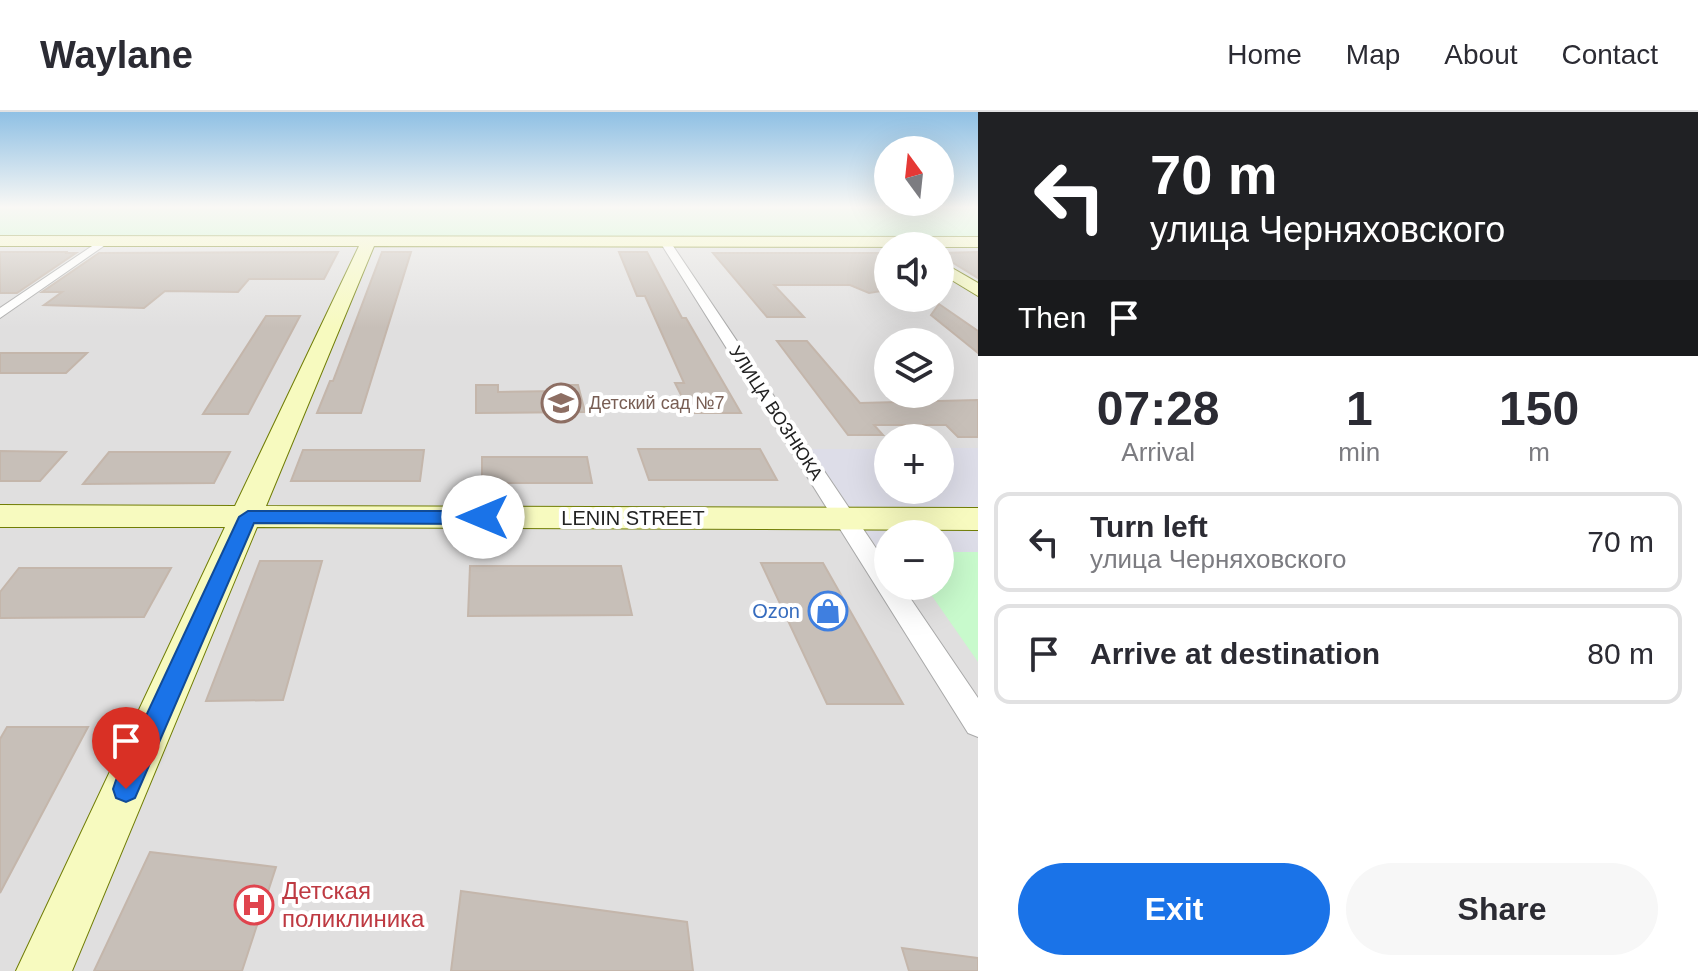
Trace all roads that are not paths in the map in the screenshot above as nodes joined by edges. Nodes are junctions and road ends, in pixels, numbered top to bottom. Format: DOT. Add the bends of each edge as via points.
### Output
graph roads {
  1 [pos="94,248"];
  2 [pos="365,248"];
  3 [pos="669,248"];
  4 [pos="954,275"];
  5 [pos="978,291"];
  6 [pos="0,314"];
  7 [pos="0,516"];
  8 [pos="248,517"];
  9 [pos="844,517"];
  10 [pos="978,519"];
  11 [pos="874,563"];
  12 [pos="898,600"];
  13 [pos="978,723"];
  14 [pos="44,971"];
  1 -- 6 [label="street"];
  2 -- 8 [label="street"];
  3 -- 9 [label="street, УЛИЦА ВОЗНЮКА"];
  4 -- 5 [label="street"];
  7 -- 8 [label="street, LENIN STREET"];
  8 -- 9 [label="street, LENIN STREET"];
  8 -- 14 [label="street"];
  9 -- 10 [label="street, LENIN STREET"];
  9 -- 11 [label="street, УЛИЦА ВОЗНЮКА"];
  12 -- 13 [label="street, УЛИЦА ВОЗНЮКА"];
}
